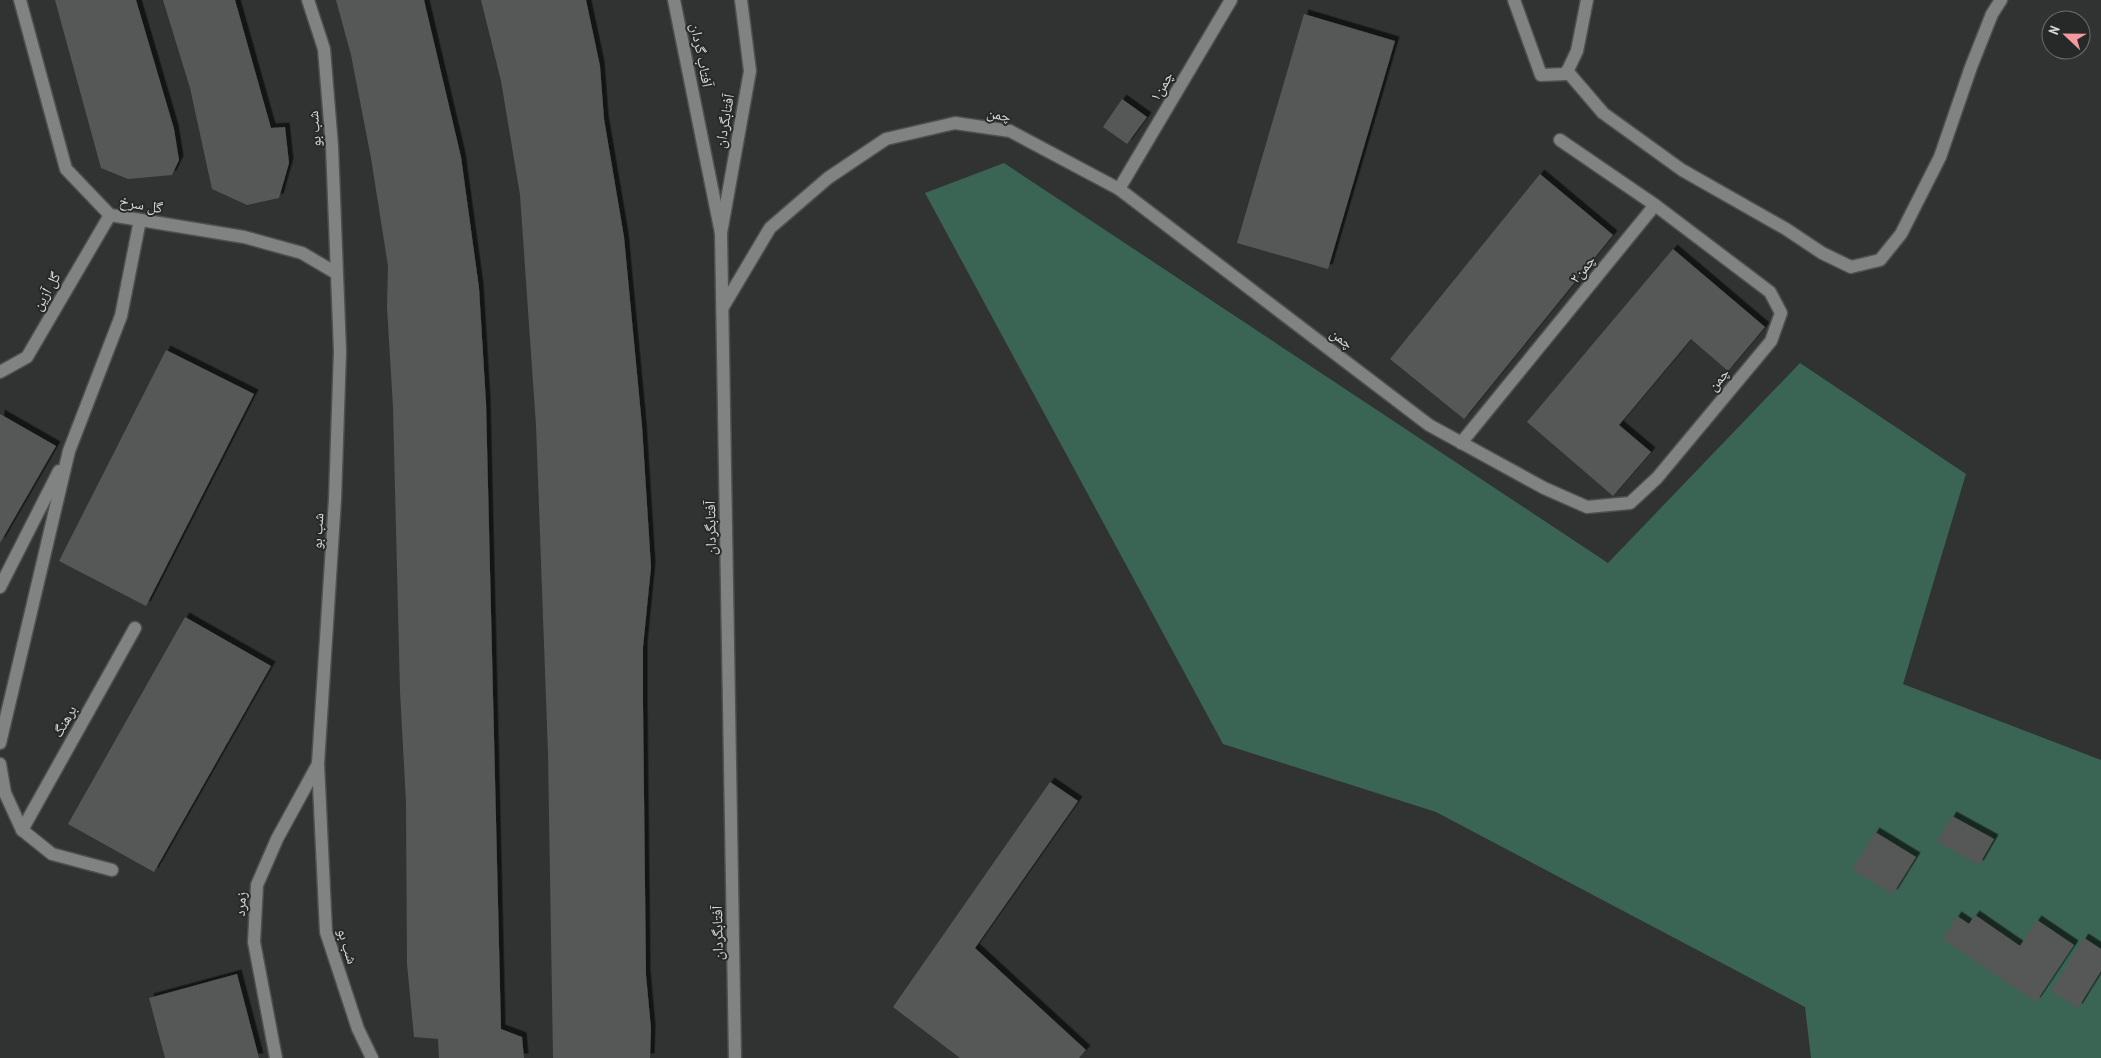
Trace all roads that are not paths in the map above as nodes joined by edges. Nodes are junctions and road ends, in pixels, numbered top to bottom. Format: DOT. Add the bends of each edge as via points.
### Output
graph roads {
  1 [pos="20,0"];
  2 [pos="308,0"];
  3 [pos="674,0"];
  4 [pos="741,0"];
  5 [pos="1231,0"];
  6 [pos="1514,0"];
  7 [pos="1587,0"];
  8 [pos="2001,0"];
  9 [pos="1568,71"];
  10 [pos="1560,140"];
  11 [pos="1119,189"];
  12 [pos="1655,205"];
  13 [pos="110,215"];
  14 [pos="140,220"];
  15 [pos="722,233"];
  16 [pos="336,273"];
  17 [pos="723,307"];
  18 [pos="0,372"];
  19 [pos="1461,443"];
  20 [pos="69,451"];
  21 [pos="0,587"];
  22 [pos="135,628"];
  23 [pos="0,743"];
  24 [pos="0,764"];
  25 [pos="318,764"];
  26 [pos="22,830"];
  27 [pos="112,870"];
  28 [pos="276,1058"];
  29 [pos="372,1058"];
  30 [pos="736,1058"];
  1 -- 13 [label="street, گل سرخ" via="66,170"];
  2 -- 16 [label="street, شب بو" via="324,49 332,146"];
  3 -- 15 [label="street, آفتاب گردان"];
  4 -- 15 [label="street, آفتابگردان" via="750,71"];
  5 -- 11 [label="street, چمن۱"];
  6 -- 9 [label="street" via="1541,75 1566,74"];
  7 -- 9 [label="street" via="1577,51"];
  8 -- 9 [label="street" via="1992,14 1968,75 1940,157 1901,234 1880,260 1851,267 1682,170 1603,113"];
  10 -- 12 [label="street"];
  11 -- 17 [label="street, چمن" via="1010,131 955,123 886,139 828,178 770,228"];
  11 -- 19 [label="street, چمن" via="1429,425"];
  12 -- 19 [label="street, چمن۲"];
  12 -- 19 [label="street, چمن" via="1770,292 1781,313 1771,341 1656,478 1630,503 1587,507 1544,488"];
  13 -- 14 [label="street, گل سرخ"];
  13 -- 18 [label="street, گل آزین" via="27,357"];
  14 -- 16 [label="street, گل سرخ" via="244,237 302,253"];
  14 -- 20 [label="street" via="121,316"];
  15 -- 17 [label="street, آفتابگردان"];
  16 -- 25 [label="street, شب بو" via="339,408"];
  17 -- 30 [label="street, آفتابگردان"];
  20 -- 21 [label="street"];
  20 -- 23 [label="street"];
  22 -- 26 [label="street, برهنگ"];
  24 -- 26 [label="street" via="6,793"];
  25 -- 28 [label="street, زمرد" via="277,839 257,885 254,942"];
  25 -- 29 [label="street, شب بو" via="326,932 358,1029"];
  26 -- 27 [label="street" via="52,854"];
}
